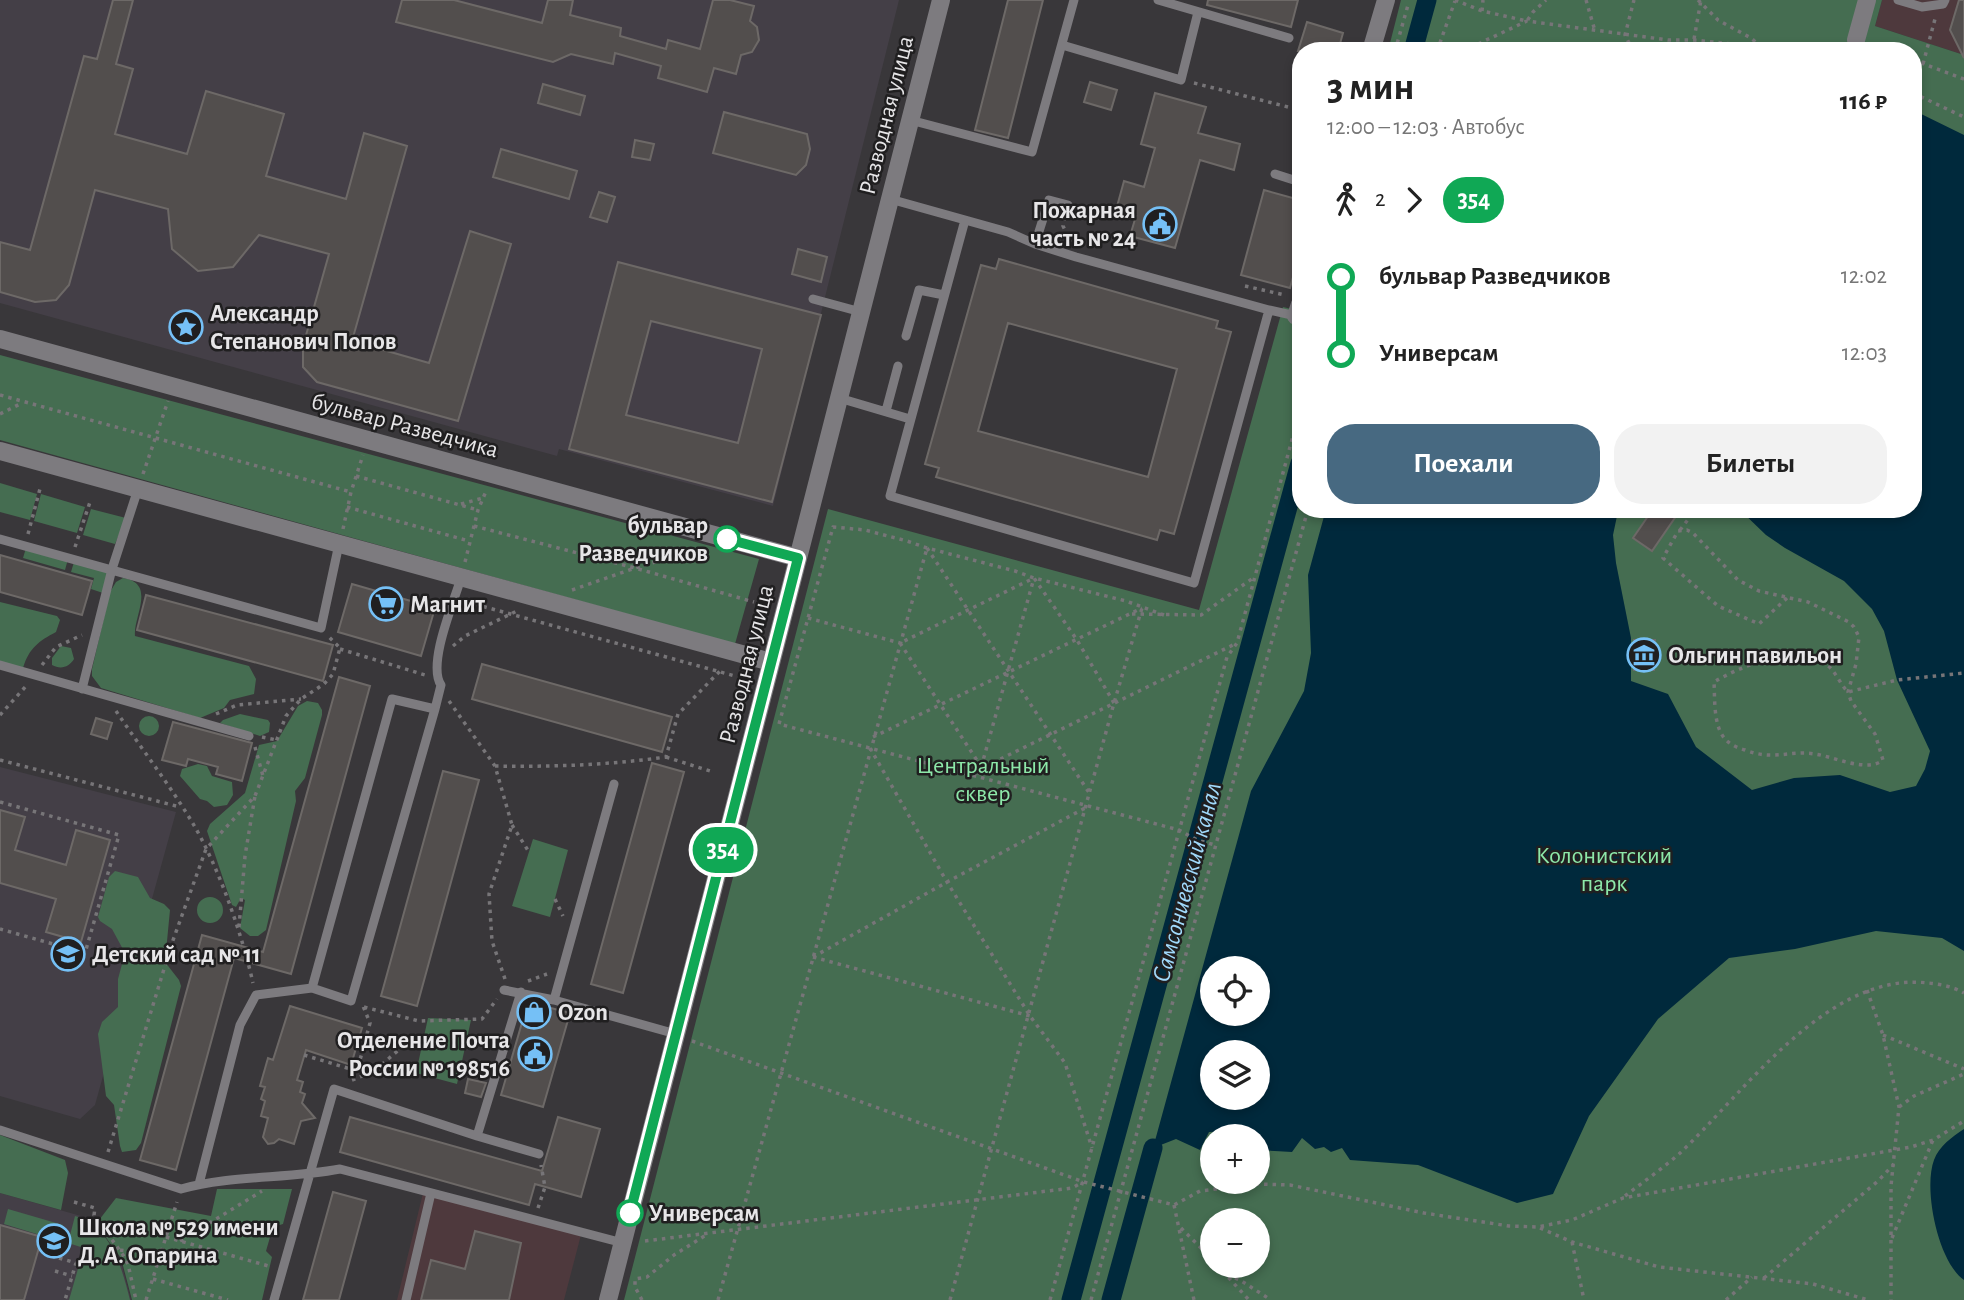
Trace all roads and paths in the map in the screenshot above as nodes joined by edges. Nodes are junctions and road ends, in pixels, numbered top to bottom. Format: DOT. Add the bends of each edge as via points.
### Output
graph roads {
  1 [pos="942,0"];
  2 [pos="1073,0"];
  3 [pos="1158,0"];
  4 [pos="1386,0"];
  5 [pos="1483,0"];
  6 [pos="1546,0"];
  7 [pos="1586,0"];
  8 [pos="1633,0"];
  9 [pos="1867,0"];
  10 [pos="1898,0"];
  11 [pos="1455,1"];
  12 [pos="1700,1"];
  13 [pos="1944,2"];
  14 [pos="1408,5"];
  15 [pos="1482,10"];
  16 [pos="1198,12"];
  17 [pos="1527,21"];
  18 [pos="1595,31"];
  19 [pos="1625,35"];
  20 [pos="1289,38"];
  21 [pos="1694,40"];
  22 [pos="1856,40"];
  23 [pos="1374,42"];
  24 [pos="1398,42"];
  25 [pos="1440,42"];
  26 [pos="1482,42"];
  27 [pos="1628,42"];
  28 [pos="1716,42"];
  29 [pos="1755,42"];
  30 [pos="1062,45"];
  31 [pos="1923,64"];
  32 [pos="1964,79"];
  33 [pos="1181,80"];
  34 [pos="1922,97"];
  35 [pos="1292,108"];
  36 [pos="1964,117"];
  37 [pos="911,120"];
  38 [pos="1275,174"];
  39 [pos="1292,179"];
  40 [pos="890,200"];
  41 [pos="1068,205"];
  42 [pos="965,220"];
  43 [pos="1035,244"];
  44 [pos="1080,258"];
  45 [pos="1245,286"];
  46 [pos="944,295"];
  47 [pos="813,299"];
  48 [pos="1292,304"];
  49 [pos="1292,306"];
  50 [pos="1269,310"];
  51 [pos="861,312"];
  52 [pos="906,336"];
  53 [pos="0,339"];
  54 [pos="898,366"];
  55 [pos="173,386"];
  56 [pos="0,395"];
  57 [pos="839,398"];
  58 [pos="24,402"];
  59 [pos="886,411"];
  60 [pos="0,414"];
  61 [pos="910,419"];
  62 [pos="155,437"];
  63 [pos="368,440"];
  64 [pos="1292,440"];
  65 [pos="0,451"];
  66 [pos="493,474"];
  67 [pos="356,476"];
  68 [pos="41,485"];
  69 [pos="138,489"];
  70 [pos="351,492"];
  71 [pos="483,498"];
  72 [pos="91,499"];
  73 [pos="459,505"];
  74 [pos="347,507"];
  75 [pos="478,510"];
  76 [pos="1306,518"];
  77 [pos="1689,518"];
  78 [pos="474,526"];
  79 [pos="1678,531"];
  80 [pos="715,536"];
  81 [pos="0,538"];
  82 [pos="469,541"];
  83 [pos="339,544"];
  84 [pos="25,545"];
  85 [pos="927,548"];
  86 [pos="72,558"];
  87 [pos="798,558"];
  88 [pos="635,568"];
  89 [pos="112,569"];
  90 [pos="1255,577"];
  91 [pos="461,578"];
  92 [pos="1034,578"];
  93 [pos="1787,598"];
  94 [pos="455,599"];
  95 [pos="544,601"];
  96 [pos="754,602"];
  97 [pos="1142,608"];
  98 [pos="969,610"];
  99 [pos="1131,613"];
  100 [pos="510,614"];
  101 [pos="1140,615"];
  102 [pos="1164,615"];
  103 [pos="808,618"];
  104 [pos="321,628"];
  105 [pos="97,630"];
  106 [pos="1077,640"];
  107 [pos="900,643"];
  108 [pos="1237,643"];
  109 [pos="340,649"];
  110 [pos="436,661"];
  111 [pos="771,663"];
  112 [pos="0,665"];
  113 [pos="720,671"];
  114 [pos="1008,673"];
  115 [pos="1964,673"];
  116 [pos="34,675"];
  117 [pos="735,676"];
  118 [pos="438,682"];
  119 [pos="82,689"];
  120 [pos="1848,692"];
  121 [pos="105,695"];
  122 [pos="301,699"];
  123 [pos="1114,703"];
  124 [pos="942,705"];
  125 [pos="435,709"];
  126 [pos="0,715"];
  127 [pos="202,722"];
  128 [pos="1050,734"];
  129 [pos="249,736"];
  130 [pos="873,737"];
  131 [pos="870,748"];
  132 [pos="666,757"];
  133 [pos="0,760"];
  134 [pos="495,765"];
  135 [pos="982,768"];
  136 [pos="710,771"];
  137 [pos="263,776"];
  138 [pos="979,776"];
  139 [pos="614,784"];
  140 [pos="1090,795"];
  141 [pos="256,796"];
  142 [pos="0,802"];
  143 [pos="182,807"];
  144 [pos="1087,807"];
  145 [pos="512,825"];
  146 [pos="1179,830"];
  147 [pos="1215,845"];
  148 [pos="206,849"];
  149 [pos="529,852"];
  150 [pos="947,882"];
  151 [pos="0,929"];
  152 [pos="239,930"];
  153 [pos="813,957"];
  154 [pos="562,968"];
  155 [pos="505,987"];
  156 [pos="312,988"];
  157 [pos="1867,990"];
  158 [pos="521,992"];
  159 [pos="1964,993"];
  160 [pos="256,995"];
  161 [pos="554,1000"];
  162 [pos="351,1002"];
  163 [pos="364,1006"];
  164 [pos="1030,1016"];
  165 [pos="1883,1035"];
  166 [pos="684,1037"];
  167 [pos="304,1055"];
  168 [pos="781,1071"];
  169 [pos="1964,1072"];
  170 [pos="1899,1107"];
  171 [pos="1964,1121"];
  172 [pos="0,1130"];
  173 [pos="477,1136"];
  174 [pos="1933,1140"];
  175 [pos="993,1148"];
  176 [pos="1895,1149"];
  177 [pos="1093,1150"];
  178 [pos="539,1154"];
  179 [pos="104,1164"];
  180 [pos="1894,1164"];
  181 [pos="309,1175"];
  182 [pos="284,1177"];
  183 [pos="1084,1182"];
  184 [pos="199,1184"];
  185 [pos="181,1189"];
  186 [pos="431,1193"];
  187 [pos="1623,1198"];
  188 [pos="978,1200"];
  189 [pos="74,1202"];
  190 [pos="1174,1205"];
  191 [pos="534,1220"];
  192 [pos="1180,1226"];
  193 [pos="1538,1227"];
  194 [pos="736,1231"];
  195 [pos="707,1235"];
  196 [pos="166,1237"];
  197 [pos="180,1241"];
  198 [pos="645,1241"];
  199 [pos="1891,1241"];
  200 [pos="1573,1242"];
  201 [pos="623,1243"];
  202 [pos="1200,1247"];
  203 [pos="120,1250"];
  204 [pos="160,1255"];
  205 [pos="59,1258"];
  206 [pos="283,1270"];
  207 [pos="55,1271"];
  208 [pos="72,1276"];
  209 [pos="1752,1277"];
  210 [pos="1230,1278"];
  211 [pos="1235,1278"];
  212 [pos="1765,1278"];
  213 [pos="153,1279"];
  214 [pos="65,1300"];
  215 [pos="136,1300"];
  216 [pos="146,1300"];
  217 [pos="228,1300"];
  218 [pos="274,1300"];
  219 [pos="406,1300"];
  220 [pos="608,1300"];
  221 [pos="642,1300"];
  222 [pos="718,1300"];
  223 [pos="950,1300"];
  224 [pos="1050,1300"];
  225 [pos="1091,1300"];
  226 [pos="1194,1300"];
  227 [pos="1249,1300"];
  228 [pos="1271,1300"];
  229 [pos="1584,1300"];
  230 [pos="1726,1300"];
  231 [pos="1868,1300"];
  232 [pos="1891,1300"];
  1 -- 37 [label="street, Разводная улица"];
  2 -- 30 [label="lane"];
  3 -- 16 [label="lane"];
  4 -- 23 [label="street"];
  5 -- 15 [label="path"];
  6 -- 17 [label="path"];
  7 -- 18 [label="path"];
  8 -- 19 [label="path"];
  9 -- 22 [label="street"];
  10 -- 13 [label="lane" via="1922,7"];
  11 -- 15 [label="path"];
  11 -- 25 [label="path"];
  12 -- 21 [label="path"];
  12 -- 29 [label="path" via="1718,20"];
  13 -- 31 [label="path"];
  14 -- 24 [label="path"];
  15 -- 17 [label="path"];
  16 -- 20 [label="lane"];
  16 -- 33 [label="lane"];
  17 -- 18 [label="path"];
  17 -- 26 [label="path"];
  18 -- 19 [label="path"];
  19 -- 21 [label="path"];
  19 -- 27 [label="path"];
  21 -- 28 [label="path"];
  30 -- 33 [label="lane"];
  30 -- 37 [label="lane" via="1032,152"];
  31 -- 32 [label="path"];
  33 -- 35 [label="path"];
  34 -- 36 [label="path"];
  37 -- 40 [label="street, Разводная улица"];
  38 -- 39 [label="lane"];
  40 -- 42 [label="lane"];
  40 -- 51 [label="street, Разводная улица"];
  41 -- 43 [label="lane" via="1049,200"];
  41 -- 44 [label="path" via="1063,226"];
  42 -- 43 [label="lane"];
  42 -- 46 [label="lane"];
  43 -- 44 [label="lane"];
  44 -- 50 [label="lane"];
  45 -- 48 [label="path"];
  46 -- 52 [label="lane" via="919,290"];
  46 -- 61 [label="lane"];
  47 -- 51 [label="lane"];
  49 -- 50 [label="lane"];
  50 -- 61 [label="lane" via="1194,583 890,495"];
  51 -- 57 [label="street, Разводная улица"];
  53 -- 55 [label="street, бульвар Разведчика"];
  54 -- 59 [label="lane"];
  55 -- 62 [label="path"];
  55 -- 63 [label="street, бульвар Разведчика"];
  56 -- 58 [label="path"];
  57 -- 59 [label="lane"];
  57 -- 87 [label="street, Разводная улица"];
  58 -- 60 [label="path"];
  58 -- 62 [label="path"];
  59 -- 61 [label="lane"];
  62 -- 69 [label="path"];
  62 -- 70 [label="path"];
  63 -- 66 [label="street, бульвар Разведчика"];
  63 -- 67 [label="path"];
  64 -- 90 [label="path"];
  65 -- 69 [label="street"];
  66 -- 71 [label="path"];
  66 -- 80 [label="street, бульвар Разведчика"];
  67 -- 70 [label="path"];
  67 -- 73 [label="path"];
  68 -- 84 [label="path"];
  69 -- 83 [label="street"];
  69 -- 89 [label="lane"];
  70 -- 74 [label="path"];
  71 -- 73 [label="path"];
  71 -- 75 [label="path"];
  72 -- 86 [label="path"];
  73 -- 75 [label="path"];
  74 -- 82 [label="path"];
  74 -- 83 [label="path"];
  75 -- 78 [label="path"];
  76 -- 147 [label="path"];
  77 -- 79 [label="path"];
  78 -- 82 [label="path"];
  78 -- 88 [label="path"];
  79 -- 93 [label="path" via="1693,533 1738,580"];
  79 -- 93 [label="path" via="1663,558 1718,606 1759,624"];
  80 -- 87 [label="street, бульвар Разведчика"];
  80 -- 88 [label="path" via="707,547"];
  81 -- 84 [label="lane"];
  82 -- 91 [label="path"];
  83 -- 91 [label="street"];
  83 -- 104 [label="lane"];
  84 -- 86 [label="lane"];
  85 -- 92 [label="path"];
  85 -- 98 [label="path"];
  85 -- 103 [label="path" via="865,530 833,527"];
  85 -- 107 [label="path"];
  86 -- 89 [label="lane"];
  87 -- 111 [label="street, Разводная улица"];
  88 -- 95 [label="path"];
  88 -- 96 [label="path"];
  89 -- 104 [label="lane"];
  89 -- 105 [label="lane"];
  90 -- 102 [label="path" via="1201,615"];
  90 -- 108 [label="path"];
  91 -- 94 [label="lane"];
  91 -- 95 [label="street"];
  92 -- 97 [label="path"];
  92 -- 98 [label="path"];
  92 -- 106 [label="path"];
  92 -- 114 [label="path"];
  93 -- 120 [label="path" via="1821,607 1854,627 1859,637"];
  94 -- 100 [label="path"];
  94 -- 110 [label="lane"];
  95 -- 111 [label="street"];
  97 -- 99 [label="path"];
  97 -- 101 [label="path"];
  97 -- 102 [label="path"];
  98 -- 107 [label="path"];
  98 -- 114 [label="path"];
  99 -- 101 [label="path"];
  99 -- 106 [label="path"];
  100 -- 110 [label="path" via="465,636"];
  100 -- 113 [label="path"];
  101 -- 102 [label="path"];
  101 -- 123 [label="path"];
  103 -- 107 [label="path"];
  103 -- 131 [label="path" via="779,724"];
  104 -- 109 [label="path"];
  105 -- 116 [label="path" via="61,643"];
  105 -- 119 [label="lane"];
  106 -- 114 [label="path"];
  106 -- 123 [label="path"];
  107 -- 124 [label="path"];
  107 -- 130 [label="path"];
  108 -- 123 [label="path"];
  108 -- 146 [label="path" via="1227,657"];
  109 -- 118 [label="path"];
  109 -- 122 [label="path" via="333,674"];
  110 -- 118 [label="lane"];
  111 -- 166 [label="street, Разводная улица"];
  112 -- 116 [label="lane"];
  113 -- 117 [label="path"];
  113 -- 132 [label="path" via="678,714"];
  114 -- 124 [label="path"];
  114 -- 128 [label="path"];
  114 -- 135 [label="path"];
  115 -- 120 [label="path" via="1897,680"];
  116 -- 119 [label="lane"];
  116 -- 126 [label="path"];
  118 -- 125 [label="lane"];
  118 -- 134 [label="path"];
  119 -- 121 [label="lane"];
  120 -- 120 [label="path" via="1881,748 1883,760 1876,766 1811,753 1770,757 1734,746 1720,732 1714,682 1753,664 1814,657 1827,664"];
  121 -- 127 [label="lane"];
  121 -- 143 [label="path"];
  122 -- 127 [label="path" via="237,705"];
  122 -- 137 [label="path" via="286,716"];
  123 -- 128 [label="path"];
  123 -- 140 [label="path"];
  124 -- 130 [label="path"];
  124 -- 135 [label="path"];
  125 -- 156 [label="lane" via="392,699"];
  125 -- 162 [label="lane"];
  127 -- 129 [label="lane"];
  128 -- 135 [label="path"];
  128 -- 140 [label="path"];
  129 -- 137 [label="path"];
  130 -- 131 [label="path"];
  131 -- 138 [label="path"];
  131 -- 150 [label="path"];
  131 -- 153 [label="path"];
  132 -- 134 [label="path" via="548,767"];
  132 -- 136 [label="path"];
  133 -- 143 [label="path"];
  134 -- 145 [label="path"];
  135 -- 138 [label="path"];
  137 -- 141 [label="path"];
  138 -- 144 [label="path"];
  139 -- 154 [label="lane"];
  140 -- 144 [label="path"];
  141 -- 148 [label="path"];
  141 -- 152 [label="path"];
  142 -- 151 [label="path" via="119,835 85,953"];
  143 -- 148 [label="path"];
  144 -- 146 [label="path"];
  144 -- 150 [label="path"];
  144 -- 164 [label="path"];
  145 -- 149 [label="path"];
  145 -- 155 [label="path" via="489,894 492,941"];
  146 -- 147 [label="path"];
  146 -- 177 [label="path"];
  147 -- 225 [label="path"];
  148 -- 152 [label="path"];
  148 -- 179 [label="path"];
  150 -- 153 [label="path"];
  150 -- 164 [label="path"];
  152 -- 160 [label="path"];
  153 -- 164 [label="path"];
  153 -- 168 [label="path"];
  154 -- 155 [label="path"];
  154 -- 161 [label="lane"];
  155 -- 158 [label="lane"];
  155 -- 163 [label="path" via="482,1019 419,1021"];
  156 -- 160 [label="lane"];
  156 -- 162 [label="lane"];
  157 -- 159 [label="path" via="1910,981"];
  157 -- 165 [label="path"];
  157 -- 187 [label="path" via="1828,1012 1769,1061 1678,1155"];
  158 -- 161 [label="lane"];
  158 -- 173 [label="lane"];
  160 -- 184 [label="lane" via="240,1025"];
  161 -- 166 [label="lane"];
  162 -- 163 [label="path"];
  163 -- 167 [label="path" via="370,1023 357,1071"];
  164 -- 175 [label="path"];
  164 -- 177 [label="path" via="1065,1063"];
  165 -- 169 [label="path"];
  165 -- 170 [label="path"];
  166 -- 168 [label="path"];
  166 -- 201 [label="street, Разводная улица"];
  168 -- 175 [label="path"];
  168 -- 194 [label="path"];
  169 -- 170 [label="path"];
  170 -- 176 [label="path"];
  171 -- 174 [label="path"];
  172 -- 179 [label="lane"];
  173 -- 178 [label="lane"];
  173 -- 181 [label="lane" via="334,1088"];
  174 -- 176 [label="path"];
  174 -- 199 [label="path"];
  175 -- 183 [label="path"];
  175 -- 188 [label="path"];
  176 -- 180 [label="path"];
  176 -- 187 [label="path"];
  177 -- 183 [label="path"];
  178 -- 191 [label="path" via="545,1186"];
  179 -- 185 [label="lane"];
  180 -- 199 [label="path"];
  180 -- 212 [label="path"];
  181 -- 182 [label="lane"];
  181 -- 186 [label="lane" via="340,1169"];
  181 -- 206 [label="lane"];
  182 -- 184 [label="lane"];
  182 -- 197 [label="path"];
  183 -- 188 [label="path" via="1072,1188"];
  183 -- 190 [label="path"];
  183 -- 224 [label="path"];
  184 -- 185 [label="lane"];
  185 -- 196 [label="path"];
  186 -- 191 [label="lane"];
  186 -- 219 [label="lane"];
  187 -- 193 [label="path" via="1572,1220"];
  188 -- 194 [label="path"];
  188 -- 223 [label="path"];
  189 -- 203 [label="path" via="95,1208 94,1215"];
  190 -- 192 [label="path"];
  190 -- 193 [label="path" via="1200,1191 1290,1185 1424,1213"];
  191 -- 201 [label="lane"];
  192 -- 202 [label="path"];
  192 -- 226 [label="path"];
  193 -- 200 [label="path"];
  194 -- 195 [label="path"];
  194 -- 222 [label="path"];
  195 -- 198 [label="path"];
  195 -- 221 [label="path" via="647,1277 635,1279"];
  196 -- 197 [label="path"];
  196 -- 204 [label="path"];
  197 -- 206 [label="path"];
  199 -- 232 [label="path"];
  200 -- 209 [label="path" via="1659,1267"];
  200 -- 229 [label="path"];
  201 -- 220 [label="street, Разводная улица"];
  203 -- 204 [label="path"];
  203 -- 215 [label="path"];
  204 -- 213 [label="path"];
  205 -- 208 [label="path" via="76,1263"];
  206 -- 218 [label="lane"];
  207 -- 208 [label="path"];
  208 -- 214 [label="path"];
  209 -- 212 [label="path"];
  209 -- 230 [label="path"];
  210 -- 227 [label="path"];
  211 -- 228 [label="path"];
  212 -- 231 [label="path" via="1813,1284"];
  213 -- 216 [label="path"];
  213 -- 217 [label="path"];
}
